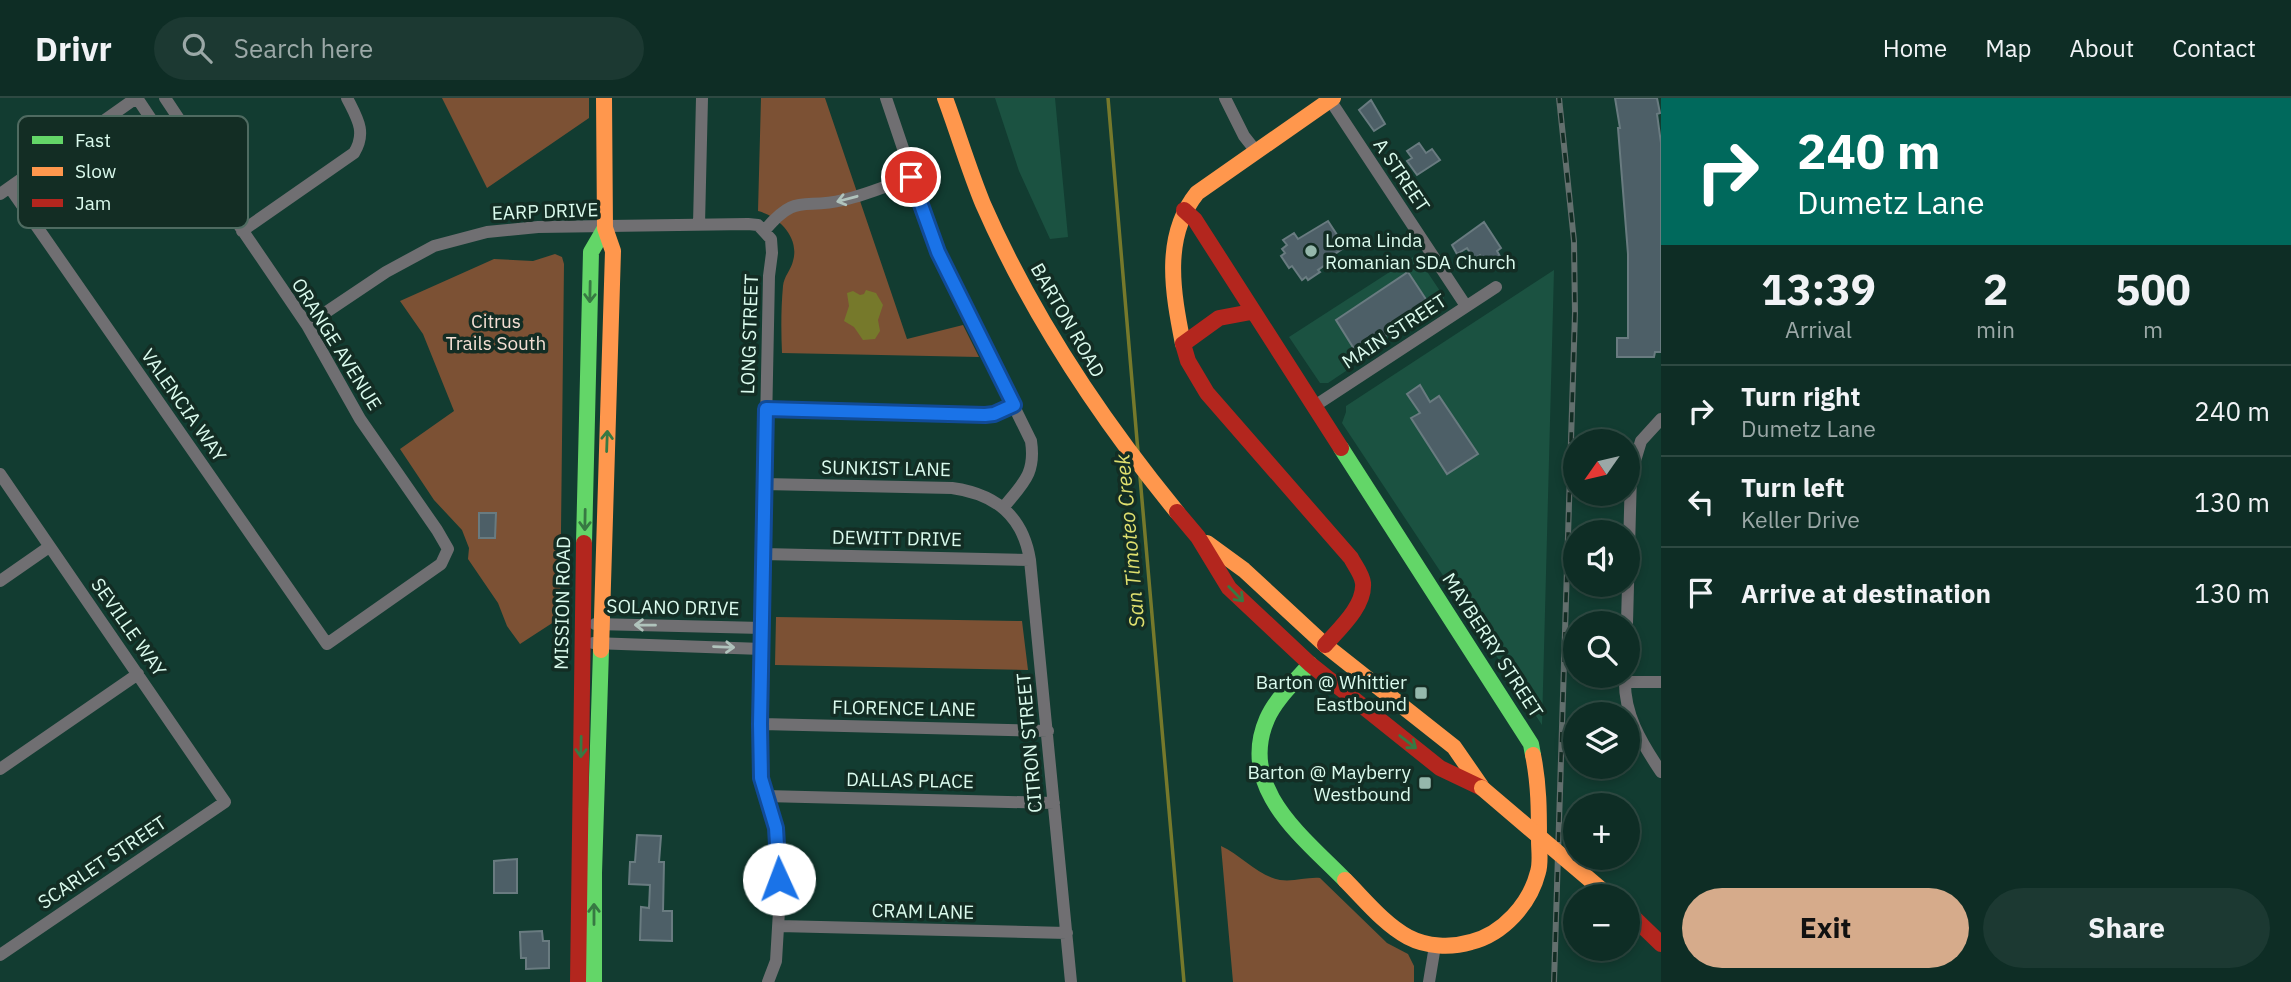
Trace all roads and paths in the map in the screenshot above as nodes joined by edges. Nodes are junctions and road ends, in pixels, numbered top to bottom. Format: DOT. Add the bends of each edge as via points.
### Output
graph roads {
  1 [pos="136,98"];
  2 [pos="165,98"];
  3 [pos="347,98"];
  4 [pos="604,98"];
  5 [pos="702,98"];
  6 [pos="886,98"];
  7 [pos="945,98"];
  8 [pos="1225,98"];
  9 [pos="1331,99"];
  10 [pos="111,116"];
  11 [pos="148,116"];
  12 [pos="177,116"];
  13 [pos="1255,150"];
  14 [pos="911,177"];
  15 [pos="5,191"];
  16 [pos="18,209"];
  17 [pos="1184,210"];
  18 [pos="699,224"];
  19 [pos="248,227"];
  20 [pos="31,228"];
  21 [pos="240,228"];
  22 [pos="246,228"];
  23 [pos="605,228"];
  24 [pos="765,230"];
  25 [pos="242,231"];
  26 [pos="1496,287"];
  27 [pos="1466,306"];
  28 [pos="1251,312"];
  29 [pos="307,325"];
  30 [pos="1183,345"];
  31 [pos="1014,405"];
  32 [pos="1313,407"];
  33 [pos="766,409"];
  34 [pos="1661,418"];
  35 [pos="0,474"];
  36 [pos="764,484"];
  37 [pos="1003,508"];
  38 [pos="1198,537"];
  39 [pos="49,547"];
  40 [pos="448,549"];
  41 [pos="763,554"];
  42 [pos="1030,560"];
  43 [pos="0,581"];
  44 [pos="1627,611"];
  45 [pos="602,624"];
  46 [pos="582,625"];
  47 [pos="690,626"];
  48 [pos="762,628"];
  49 [pos="583,643"];
  50 [pos="601,643"];
  51 [pos="1325,645"];
  52 [pos="690,646"];
  53 [pos="762,649"];
  54 [pos="1310,664"];
  55 [pos="138,674"];
  56 [pos="1640,680"];
  57 [pos="1661,682"];
  58 [pos="1626,688"];
  59 [pos="760,724"];
  60 [pos="1048,731"];
  61 [pos="0,769"];
  62 [pos="1661,772"];
  63 [pos="1482,788"];
  64 [pos="765,796"];
  65 [pos="225,802"];
  66 [pos="1054,803"];
  67 [pos="1595,884"];
  68 [pos="1640,924"];
  69 [pos="779,926"];
  70 [pos="1067,933"];
  71 [pos="1661,944"];
  72 [pos="1435,946"];
  73 [pos="0,955"];
  74 [pos="578,982"];
  75 [pos="594,982"];
  76 [pos="768,982"];
  77 [pos="1071,982"];
  78 [pos="1429,982"];
  1 -- 10 [label="street"];
  1 -- 11 [label="street, ORANGE AVENUE"];
  2 -- 12 [label="street, ORANGE AVENUE"];
  3 -- 19 [label="street" via="360,125 359,144 347,160"];
  4 -- 23 [label="street, MISSION ROAD"];
  5 -- 18 [label="street"];
  6 -- 14 [label="street"];
  7 -- 38 [label="street, BARTON ROAD" via="983,203 1054,341 1089,397"];
  8 -- 13 [label="street"];
  9 -- 13 [label="street"];
  9 -- 27 [label="street, A STREET"];
  13 -- 17 [label="street" via="1197,193"];
  14 -- 24 [label="street, one-way" via="847,199 796,205"];
  14 -- 31 [label="street" via="938,252"];
  15 -- 16 [label="street, VALENCIA WAY"];
  17 -- 28 [label="street, MAYBERRY STREET" via="1195,220"];
  17 -- 30 [label="street" via="1173,269"];
  18 -- 23 [label="street, EARP DRIVE"];
  18 -- 24 [label="street, EARP DRIVE" via="748,223"];
  20 -- 40 [label="street, VALENCIA WAY" via="327,644 441,564"];
  21 -- 25 [label="street, ORANGE AVENUE"];
  22 -- 25 [label="street"];
  23 -- 29 [label="street, EARP DRIVE" via="487,232 434,246"];
  45 -- 23 [label="street, MISSION ROAD, one-way" via="613,251"];
  23 -- 46 [label="street, MISSION ROAD, one-way" via="591,252"];
  24 -- 33 [label="street, LONG STREET" via="772,245"];
  25 -- 29 [label="street, ORANGE AVENUE"];
  26 -- 27 [label="street, MAIN STREET"];
  27 -- 32 [label="street, MAIN STREET"];
  28 -- 30 [label="street" via="1219,318"];
  28 -- 32 [label="street, MAYBERRY STREET"];
  29 -- 40 [label="street, ORANGE AVENUE" via="360,419"];
  30 -- 51 [label="street" via="1208,393 1359,571 1363,591 1359,601"];
  31 -- 33 [label="street" via="985,415"];
  31 -- 37 [label="street" via="1034,458 1026,479"];
  32 -- 72 [label="street, MAYBERRY STREET" via="1531,744 1540,792 1539,869 1533,889 1494,933 1460,946"];
  33 -- 36 [label="street, LONG STREET"];
  34 -- 44 [label="street" via="1641,441 1631,474"];
  35 -- 39 [label="street, SEVILLE WAY"];
  36 -- 37 [label="street, SUNKIST LANE" via="952,488 971,490"];
  36 -- 41 [label="street, LONG STREET"];
  37 -- 42 [label="street, CITRON STREET" via="1022,530"];
  38 -- 51 [label="street, BARTON ROAD" via="1244,570"];
  38 -- 54 [label="street, BARTON ROAD, one-way" via="1229,588"];
  39 -- 43 [label="street"];
  39 -- 55 [label="street, SEVILLE WAY"];
  41 -- 42 [label="street, DEWITT DRIVE"];
  41 -- 48 [label="street, LONG STREET"];
  42 -- 60 [label="street, CITRON STREET"];
  45 -- 46 [label="street, SOLANO DRIVE"];
  47 -- 45 [label="street, SOLANO DRIVE, one-way"];
  45 -- 50 [label="street, MISSION ROAD"];
  46 -- 49 [label="street, MISSION ROAD"];
  47 -- 48 [label="street, SOLANO DRIVE"];
  47 -- 52 [label="street"];
  48 -- 53 [label="street, LONG STREET"];
  49 -- 50 [label="street, SOLANO DRIVE"];
  49 -- 74 [label="street, MISSION ROAD, one-way"];
  50 -- 52 [label="street, SOLANO DRIVE"];
  75 -- 50 [label="street, MISSION ROAD, one-way"];
  51 -- 63 [label="street, BARTON ROAD" via="1454,747"];
  52 -- 53 [label="street, SOLANO DRIVE, one-way"];
  53 -- 59 [label="street, LONG STREET"];
  54 -- 63 [label="street, BARTON ROAD, one-way" via="1440,768"];
  54 -- 72 [label="street, MAYBERRY STREET" via="1267,719 1259,754 1266,789 1279,813 1391,926 1412,940"];
  55 -- 61 [label="street"];
  55 -- 65 [label="street, SEVILLE WAY"];
  56 -- 57 [label="street"];
  58 -- 62 [label="street" via="1631,720"];
  59 -- 60 [label="street, FLORENCE LANE"];
  59 -- 64 [label="street, LONG STREET"];
  60 -- 66 [label="street, CITRON STREET"];
  63 -- 67 [label="street, BARTON ROAD, bridge"];
  64 -- 66 [label="street, DALLAS PLACE"];
  64 -- 69 [label="street, LONG STREET" via="778,842"];
  65 -- 73 [label="street, SCARLET STREET"];
  66 -- 70 [label="street, CITRON STREET"];
  68 -- 71 [label="street"];
  69 -- 70 [label="street, CRAM LANE"];
  69 -- 76 [label="street, LONG STREET" via="776,961"];
  70 -- 77 [label="street, CITRON STREET"];
  72 -- 78 [label="street"];
}
